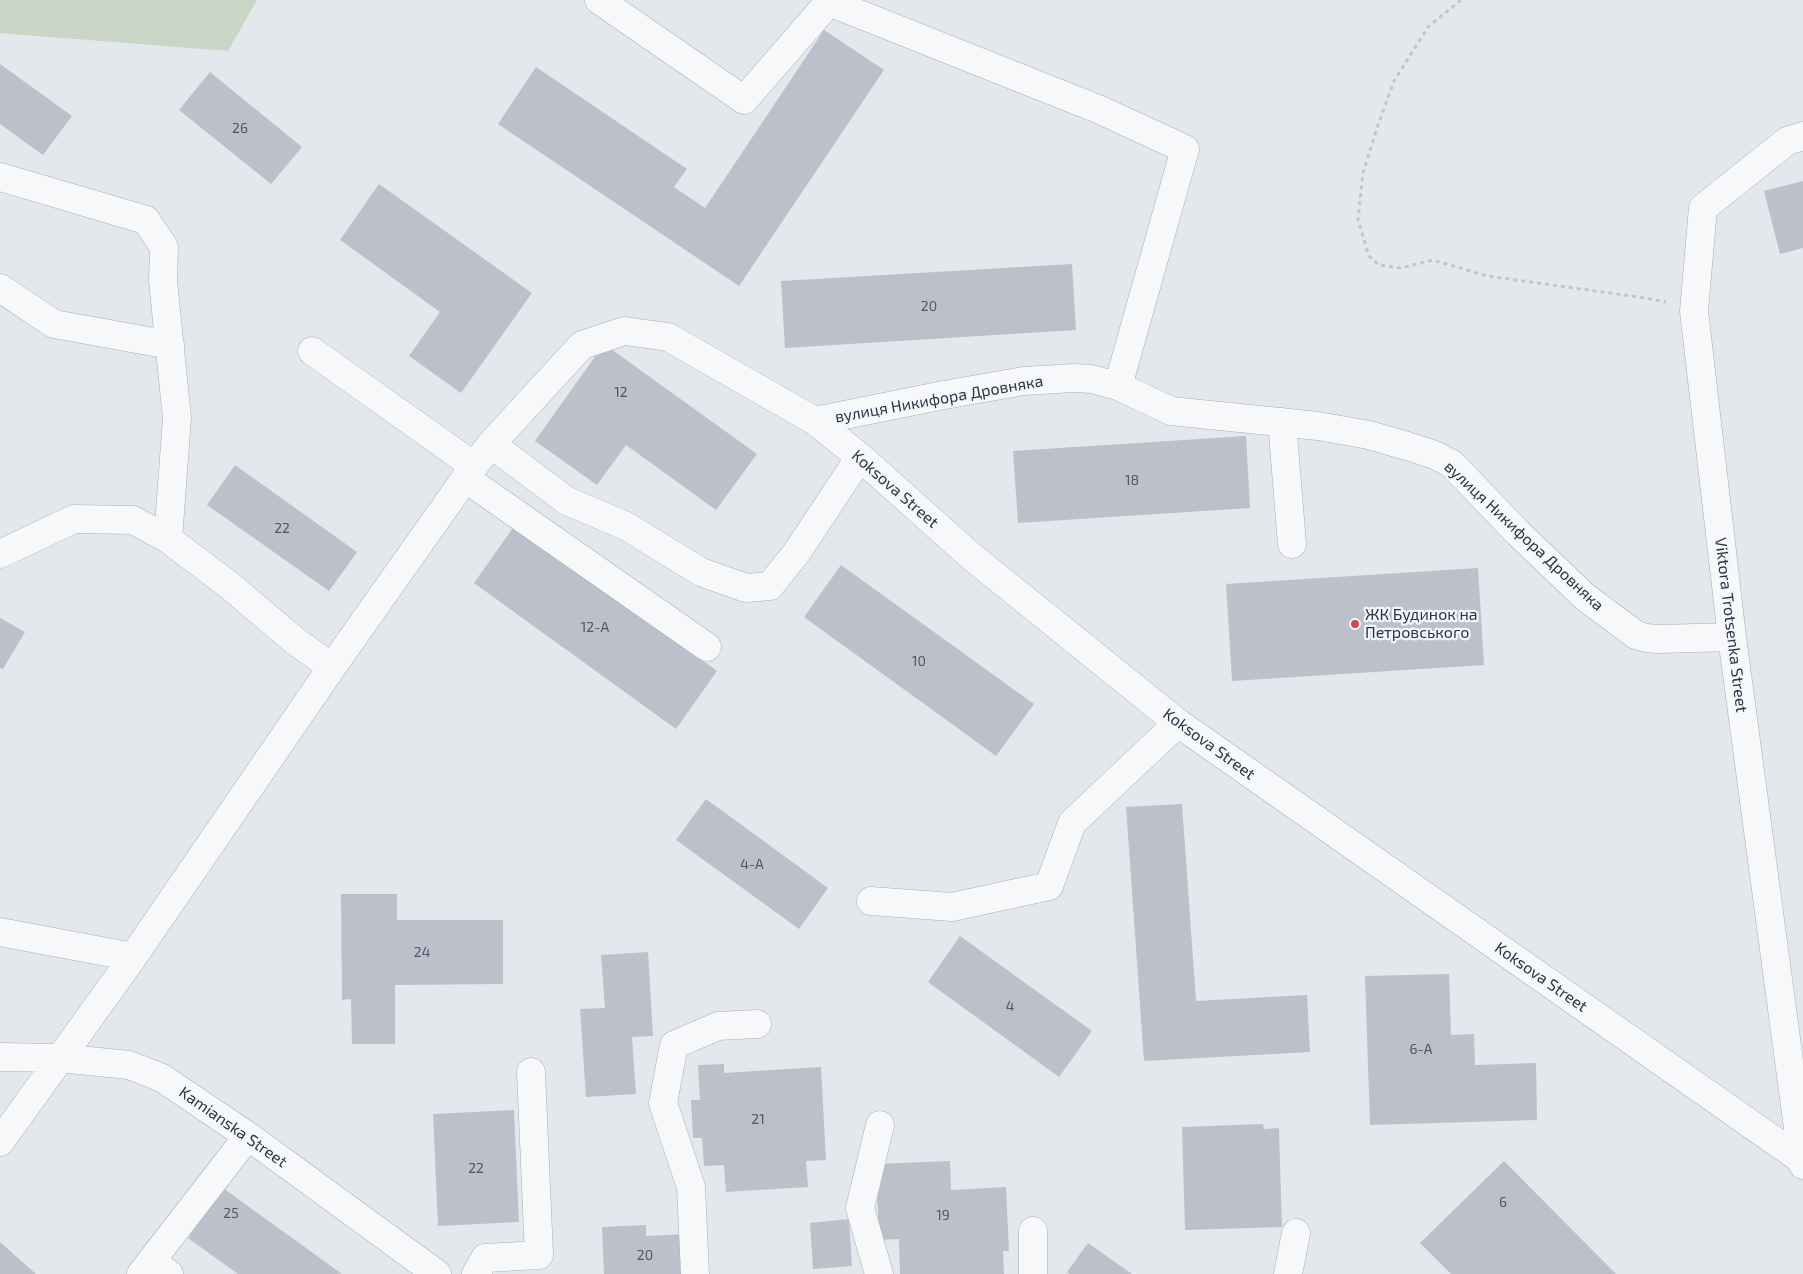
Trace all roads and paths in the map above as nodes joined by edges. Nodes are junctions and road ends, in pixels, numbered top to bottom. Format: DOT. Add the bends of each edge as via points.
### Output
graph roads {
  1 [pos="599,0"];
  2 [pos="1460,0"];
  3 [pos="1803,136"];
  4 [pos="0,177"];
  5 [pos="0,288"];
  6 [pos="1694,311"];
  7 [pos="170,345"];
  8 [pos="312,351"];
  9 [pos="1118,386"];
  10 [pos="815,421"];
  11 [pos="1282,422"];
  12 [pos="491,444"];
  13 [pos="860,457"];
  14 [pos="469,472"];
  15 [pos="168,539"];
  16 [pos="1292,544"];
  17 [pos="0,554"];
  18 [pos="1732,637"];
  19 [pos="707,647"];
  20 [pos="332,667"];
  21 [pos="1178,723"];
  22 [pos="871,902"];
  23 [pos="0,932"];
  24 [pos="133,957"];
  25 [pos="757,1024"];
  26 [pos="0,1057"];
  27 [pos="59,1058"];
  28 [pos="531,1072"];
  29 [pos="880,1125"];
  30 [pos="248,1136"];
  31 [pos="0,1142"];
  32 [pos="1803,1162"];
  33 [pos="1033,1231"];
  34 [pos="1296,1233"];
  35 [pos="153,1270"];
  36 [pos="437,1274"];
  37 [pos="476,1274"];
  38 [pos="695,1274"];
  39 [pos="879,1274"];
  40 [pos="1033,1274"];
  41 [pos="1288,1274"];
  1 -- 9 [label="street" via="744,100 829,2 1098,109 1185,149"];
  2 -- 6 [label="path" via="1428,27 1394,81 1377,128 1362,173 1358,220 1369,256 1379,265 1400,268 1433,260 1487,276 1639,297"];
  3 -- 6 [label="street, Viktora Trotsenka Street" via="1787,141 1703,208"];
  4 -- 7 [label="street" via="146,220 164,247 163,281"];
  5 -- 7 [label="street" via="54,324"];
  6 -- 18 [label="street, Viktora Trotsenka Street"];
  7 -- 15 [label="street" via="177,418"];
  8 -- 14 [label="street"];
  9 -- 10 [label="street, вулиця Никифора Дровняка" via="1074,378 1024,381"];
  9 -- 11 [label="street, вулиця Никифора Дровняка" via="1171,411"];
  10 -- 12 [label="street, Koksova Street" via="668,338 624,331 582,345"];
  10 -- 13 [label="street, Koksova Street"];
  11 -- 16 [label="street"];
  11 -- 18 [label="street, вулиця Никифора Дровняка" via="1369,435 1452,464 1585,597 1636,635 1659,639"];
  12 -- 13 [label="street" via="567,501 626,526 701,572 746,588 770,586 797,552"];
  12 -- 14 [label="street"];
  13 -- 21 [label="street, Koksova Street" via="972,557"];
  14 -- 19 [label="street"];
  14 -- 20 [label="street"];
  15 -- 17 [label="street" via="133,520 74,519"];
  15 -- 20 [label="street" via="229,585 295,642"];
  18 -- 32 [label="street, Viktora Trotsenka Street"];
  20 -- 24 [label="street"];
  21 -- 22 [label="street" via="1072,823 1049,886 952,907"];
  21 -- 32 [label="street, Koksova Street"];
  23 -- 24 [label="street"];
  24 -- 27 [label="street"];
  25 -- 38 [label="street" via="718,1026 674,1045 663,1103 691,1187"];
  26 -- 27 [label="street, Kamianska Street"];
  27 -- 30 [label="street, Kamianska Street" via="129,1065 162,1078"];
  27 -- 31 [label="street"];
  28 -- 37 [label="street" via="539,1255 486,1258"];
  29 -- 39 [label="street" via="860,1208"];
  30 -- 35 [label="street"];
  30 -- 36 [label="street, Kamianska Street"];
  33 -- 40 [label="street"];
  34 -- 41 [label="street"];
}
